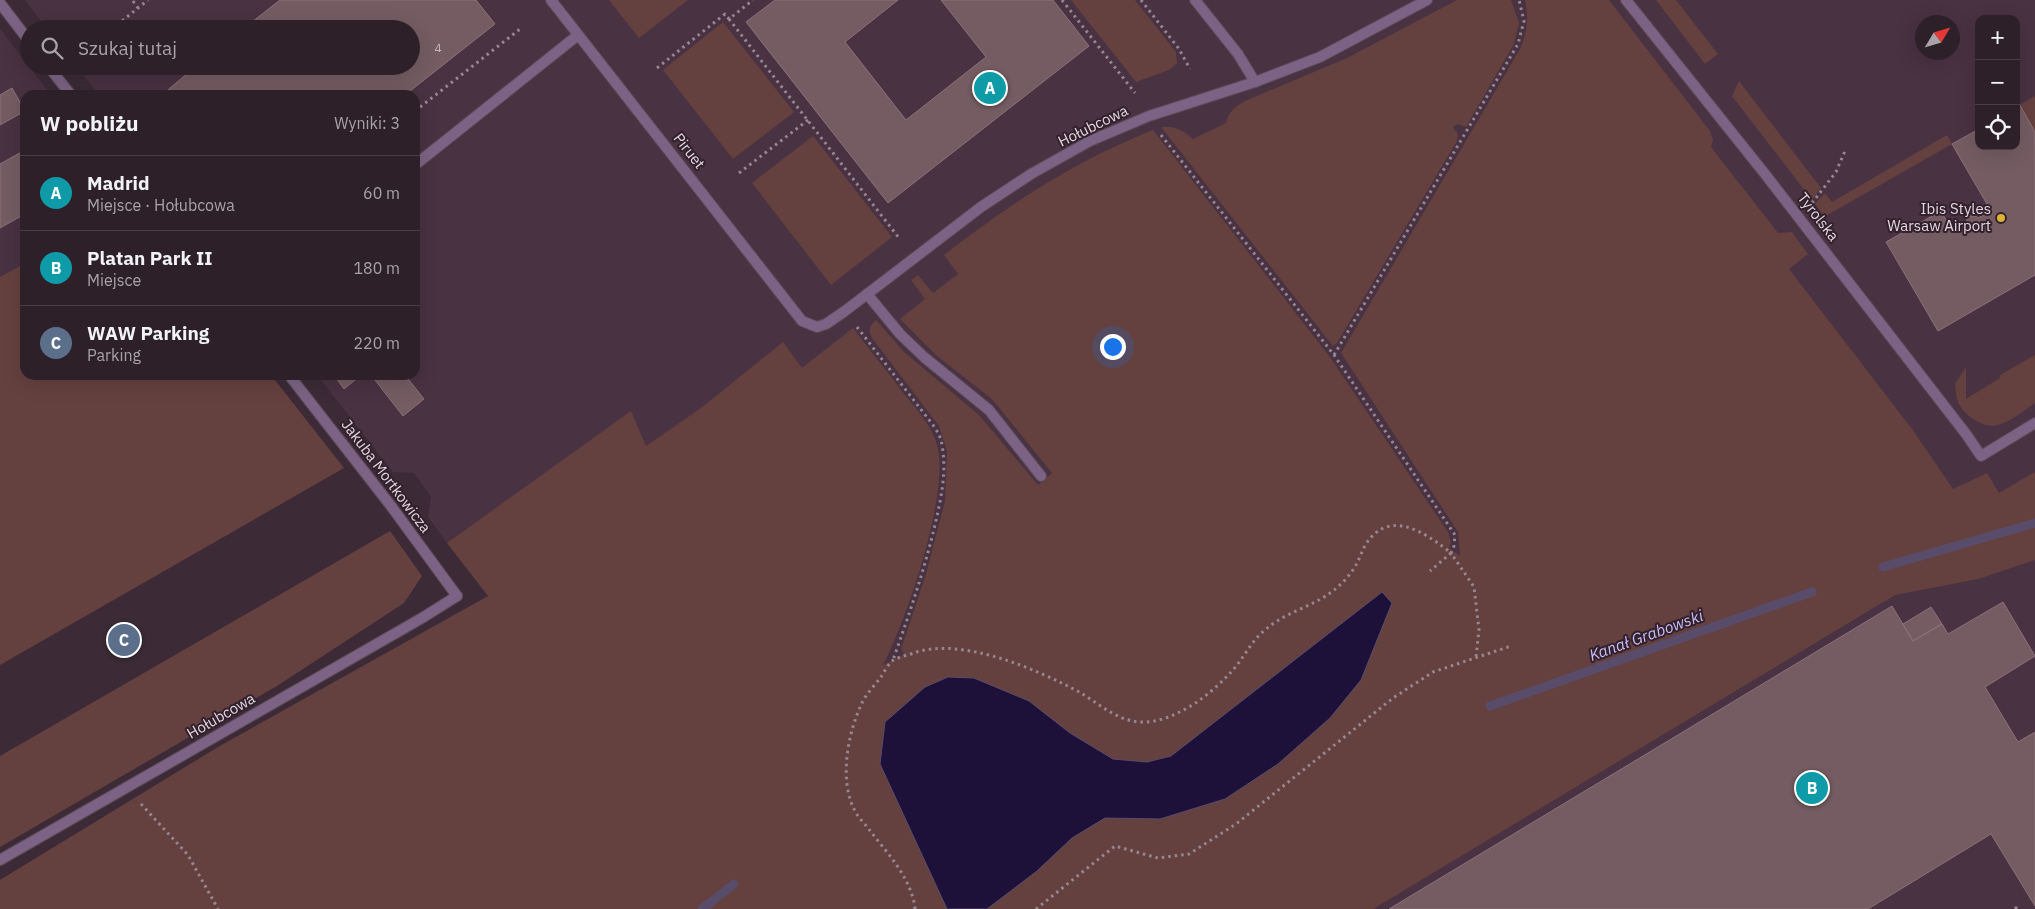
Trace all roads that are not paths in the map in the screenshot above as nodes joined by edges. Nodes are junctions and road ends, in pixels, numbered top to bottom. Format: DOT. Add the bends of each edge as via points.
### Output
graph roads {
  1 [pos="551,0"];
  2 [pos="1195,0"];
  3 [pos="1427,0"];
  4 [pos="1626,0"];
  5 [pos="0,3"];
  6 [pos="20,29"];
  7 [pos="578,35"];
  8 [pos="55,75"];
  9 [pos="1255,82"];
  10 [pos="66,90"];
  11 [pos="420,161"];
  12 [pos="867,294"];
  13 [pos="802,321"];
  14 [pos="293,380"];
  15 [pos="2035,423"];
  16 [pos="1041,476"];
  17 [pos="457,596"];
  18 [pos="0,860"];
  1 -- 7 [label="street, Piruet"];
  2 -- 9 [label="street" via="1238,54"];
  3 -- 9 [label="street, Hołubcowa" via="1320,57"];
  4 -- 15 [label="street, Tyrolska" via="1786,201 1980,456"];
  5 -- 6 [label="street"];
  7 -- 11 [label="street"];
  7 -- 13 [label="street, Piruet"];
  8 -- 10 [label="street"];
  9 -- 12 [label="street, Hołubcowa" via="1149,116 1090,141 1030,174 981,207"];
  12 -- 13 [label="street, Hołubcowa" via="826,324 816,327"];
  12 -- 16 [label="street" via="924,357 989,410"];
  14 -- 17 [label="street, Jakuba Mortkowicza" via="392,506"];
  17 -- 18 [label="street, Hołubcowa"];
}
